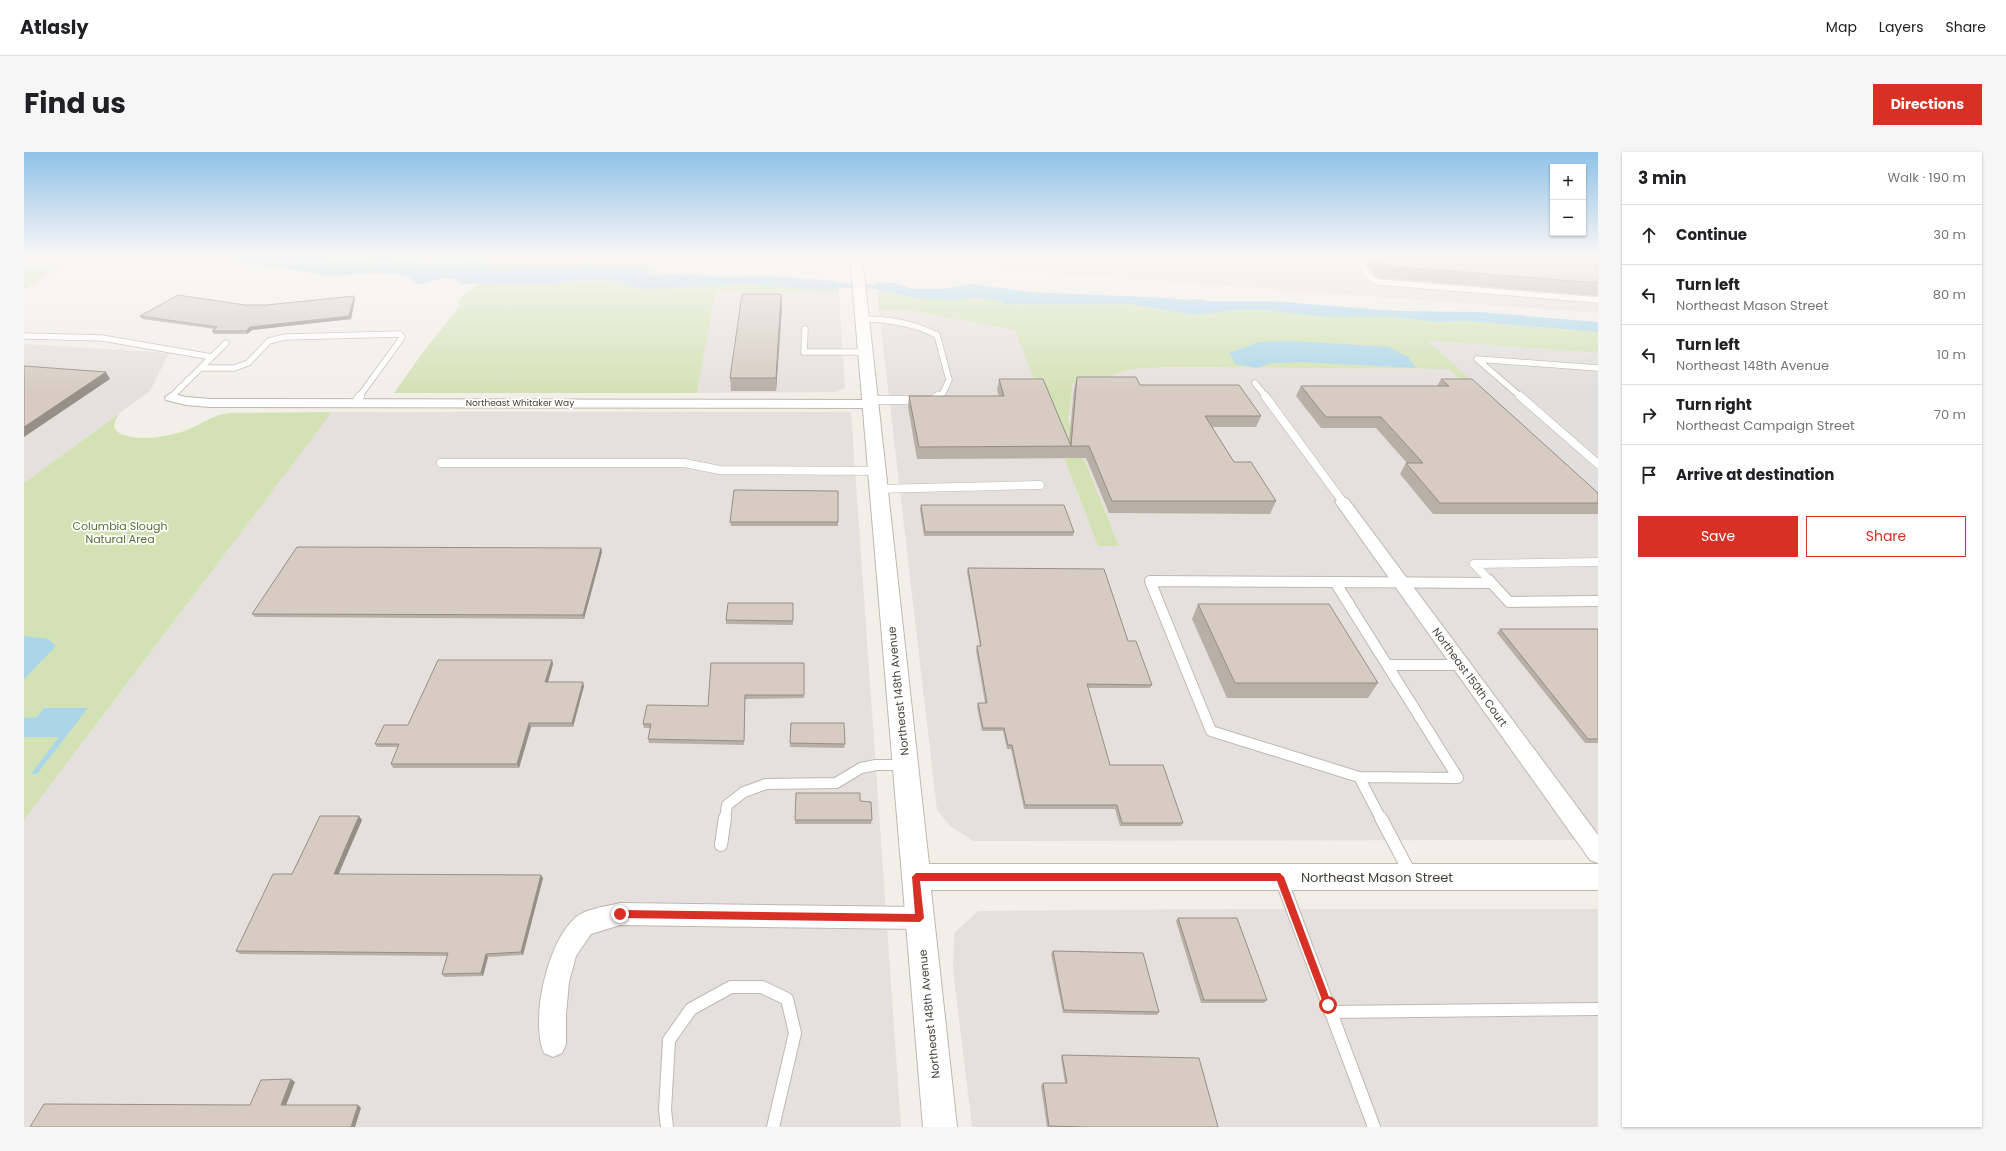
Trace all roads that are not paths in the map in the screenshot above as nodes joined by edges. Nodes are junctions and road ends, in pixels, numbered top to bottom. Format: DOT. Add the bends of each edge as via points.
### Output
graph roads {
  1 [pos="860,300"];
  2 [pos="862,319"];
  3 [pos="805,329"];
  4 [pos="24,336"];
  5 [pos="226,343"];
  6 [pos="865,352"];
  7 [pos="212,357"];
  8 [pos="200,368"];
  9 [pos="1598,368"];
  10 [pos="1254,383"];
  11 [pos="171,397"];
  12 [pos="869,402"];
  13 [pos="355,403"];
  14 [pos="441,463"];
  15 [pos="1598,464"];
  16 [pos="877,480"];
  17 [pos="1040,485"];
  18 [pos="1343,502"];
  19 [pos="1598,562"];
  20 [pos="1335,582"];
  21 [pos="1401,583"];
  22 [pos="1491,583"];
  23 [pos="1598,601"];
  24 [pos="1461,664"];
  25 [pos="1388,665"];
  26 [pos="905,766"];
  27 [pos="1359,776"];
  28 [pos="721,845"];
  29 [pos="1598,853"];
  30 [pos="916,877"];
  31 [pos="1280,877"];
  32 [pos="1412,877"];
  33 [pos="1598,877"];
  34 [pos="920,918"];
  35 [pos="1598,1009"];
  36 [pos="1330,1012"];
  37 [pos="553,1044"];
  38 [pos="667,1127"];
  39 [pos="773,1127"];
  40 [pos="940,1127"];
  41 [pos="1374,1127"];
  1 -- 2 [label="street, Northeast 148th Avenue"];
  2 -- 6 [label="street, Northeast 148th Avenue"];
  2 -- 12 [label="lane" via="900,321 937,335 949,380 943,393 932,400"];
  3 -- 6 [label="lane" via="804,352"];
  4 -- 7 [label="lane" via="102,338"];
  5 -- 7 [label="lane"];
  6 -- 12 [label="street, Northeast 148th Avenue"];
  7 -- 8 [label="lane"];
  8 -- 11 [label="lane"];
  8 -- 13 [label="lane" via="234,368 248,363 269,341 286,337 400,334 402,337 399,342"];
  9 -- 15 [label="lane" via="1477,359"];
  10 -- 18 [label="lane"];
  11 -- 13 [label="street, Northeast Whitaker Way" via="210,403"];
  12 -- 13 [label="street, Northeast Whitaker Way"];
  12 -- 16 [label="street, Northeast 148th Avenue"];
  14 -- 16 [label="lane" via="684,463 720,470"];
  16 -- 17 [label="lane"];
  16 -- 26 [label="street, Northeast 148th Avenue"];
  18 -- 21 [label="street, Northeast 150th Court"];
  19 -- 22 [label="lane" via="1474,564"];
  20 -- 21 [label="lane"];
  20 -- 25 [label="lane"];
  20 -- 27 [label="lane" via="1150,581 1211,731"];
  21 -- 22 [label="lane"];
  21 -- 24 [label="street, Northeast 150th Court"];
  22 -- 23 [label="lane" via="1509,602"];
  24 -- 25 [label="lane"];
  24 -- 29 [label="street, Northeast 150th Court"];
  25 -- 27 [label="lane" via="1458,778"];
  26 -- 28 [label="lane" via="866,765 849,772 836,783 766,784 744,792 726,805"];
  26 -- 30 [label="street, Northeast 148th Avenue"];
  27 -- 32 [label="lane"];
  30 -- 31 [label="street, Northeast Mason Street"];
  30 -- 34 [label="street, Northeast 148th Avenue"];
  31 -- 32 [label="street, Northeast Mason Street"];
  31 -- 36 [label="lane"];
  32 -- 33 [label="street, Northeast Mason Street"];
  34 -- 37 [label="street" via="620,914 584,925 564,951 552,1007"];
  34 -- 40 [label="street, Northeast 148th Avenue"];
  35 -- 36 [label="lane"];
  36 -- 41 [label="lane"];
  38 -- 39 [label="lane" via="665,1110 669,1040 692,1009 731,987 762,987 787,999 795,1033"];
}
